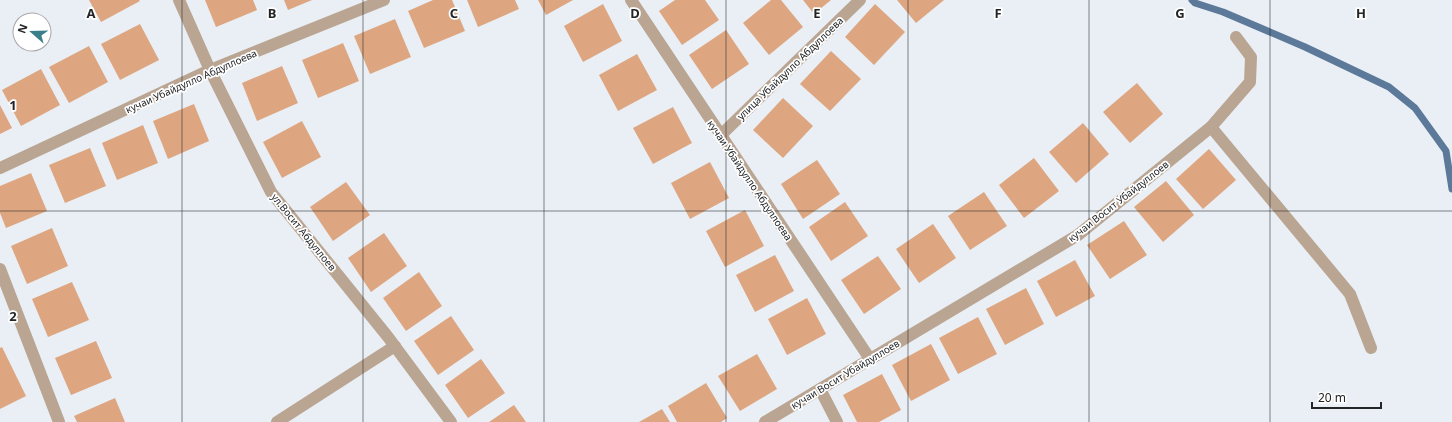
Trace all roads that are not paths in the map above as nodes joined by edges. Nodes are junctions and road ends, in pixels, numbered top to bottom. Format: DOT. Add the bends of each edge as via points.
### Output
graph roads {
  1 [pos="179,0"];
  2 [pos="384,0"];
  3 [pos="631,0"];
  4 [pos="860,0"];
  5 [pos="1236,37"];
  6 [pos="210,70"];
  7 [pos="1212,127"];
  8 [pos="721,135"];
  9 [pos="0,168"];
  10 [pos="0,269"];
  11 [pos="395,346"];
  12 [pos="1370,348"];
  13 [pos="870,359"];
  14 [pos="820,389"];
  15 [pos="59,422"];
  16 [pos="277,422"];
  17 [pos="451,422"];
  18 [pos="765,422"];
  19 [pos="837,422"];
  1 -- 6 [label="street, ул.Восит Абдуллоев"];
  2 -- 6 [label="street, кучаи Убайдулло Абдуллоева"];
  3 -- 8 [label="street, кучаи Убайдулло Абдуллоева"];
  4 -- 8 [label="street, улица Убайдулло Абдуллоева"];
  5 -- 7 [label="street, кучаи Восит Убайдуллоев" via="1251,57 1250,82"];
  6 -- 9 [label="street, кучаи Убайдулло Абдуллоева"];
  6 -- 11 [label="street, ул.Восит Абдуллоев" via="271,192"];
  7 -- 12 [label="street" via="1350,294"];
  7 -- 13 [label="street, кучаи Восит Убайдуллоев" via="1078,235"];
  8 -- 13 [label="street, кучаи Убайдулло Абдуллоева"];
  10 -- 15 [label="street"];
  11 -- 16 [label="street"];
  11 -- 17 [label="street, ул.Восит Абдуллоев"];
  13 -- 14 [label="street, кучаи Восит Убайдуллоев"];
  14 -- 18 [label="street, кучаи Восит Убайдуллоев"];
  14 -- 19 [label="street"];
}
